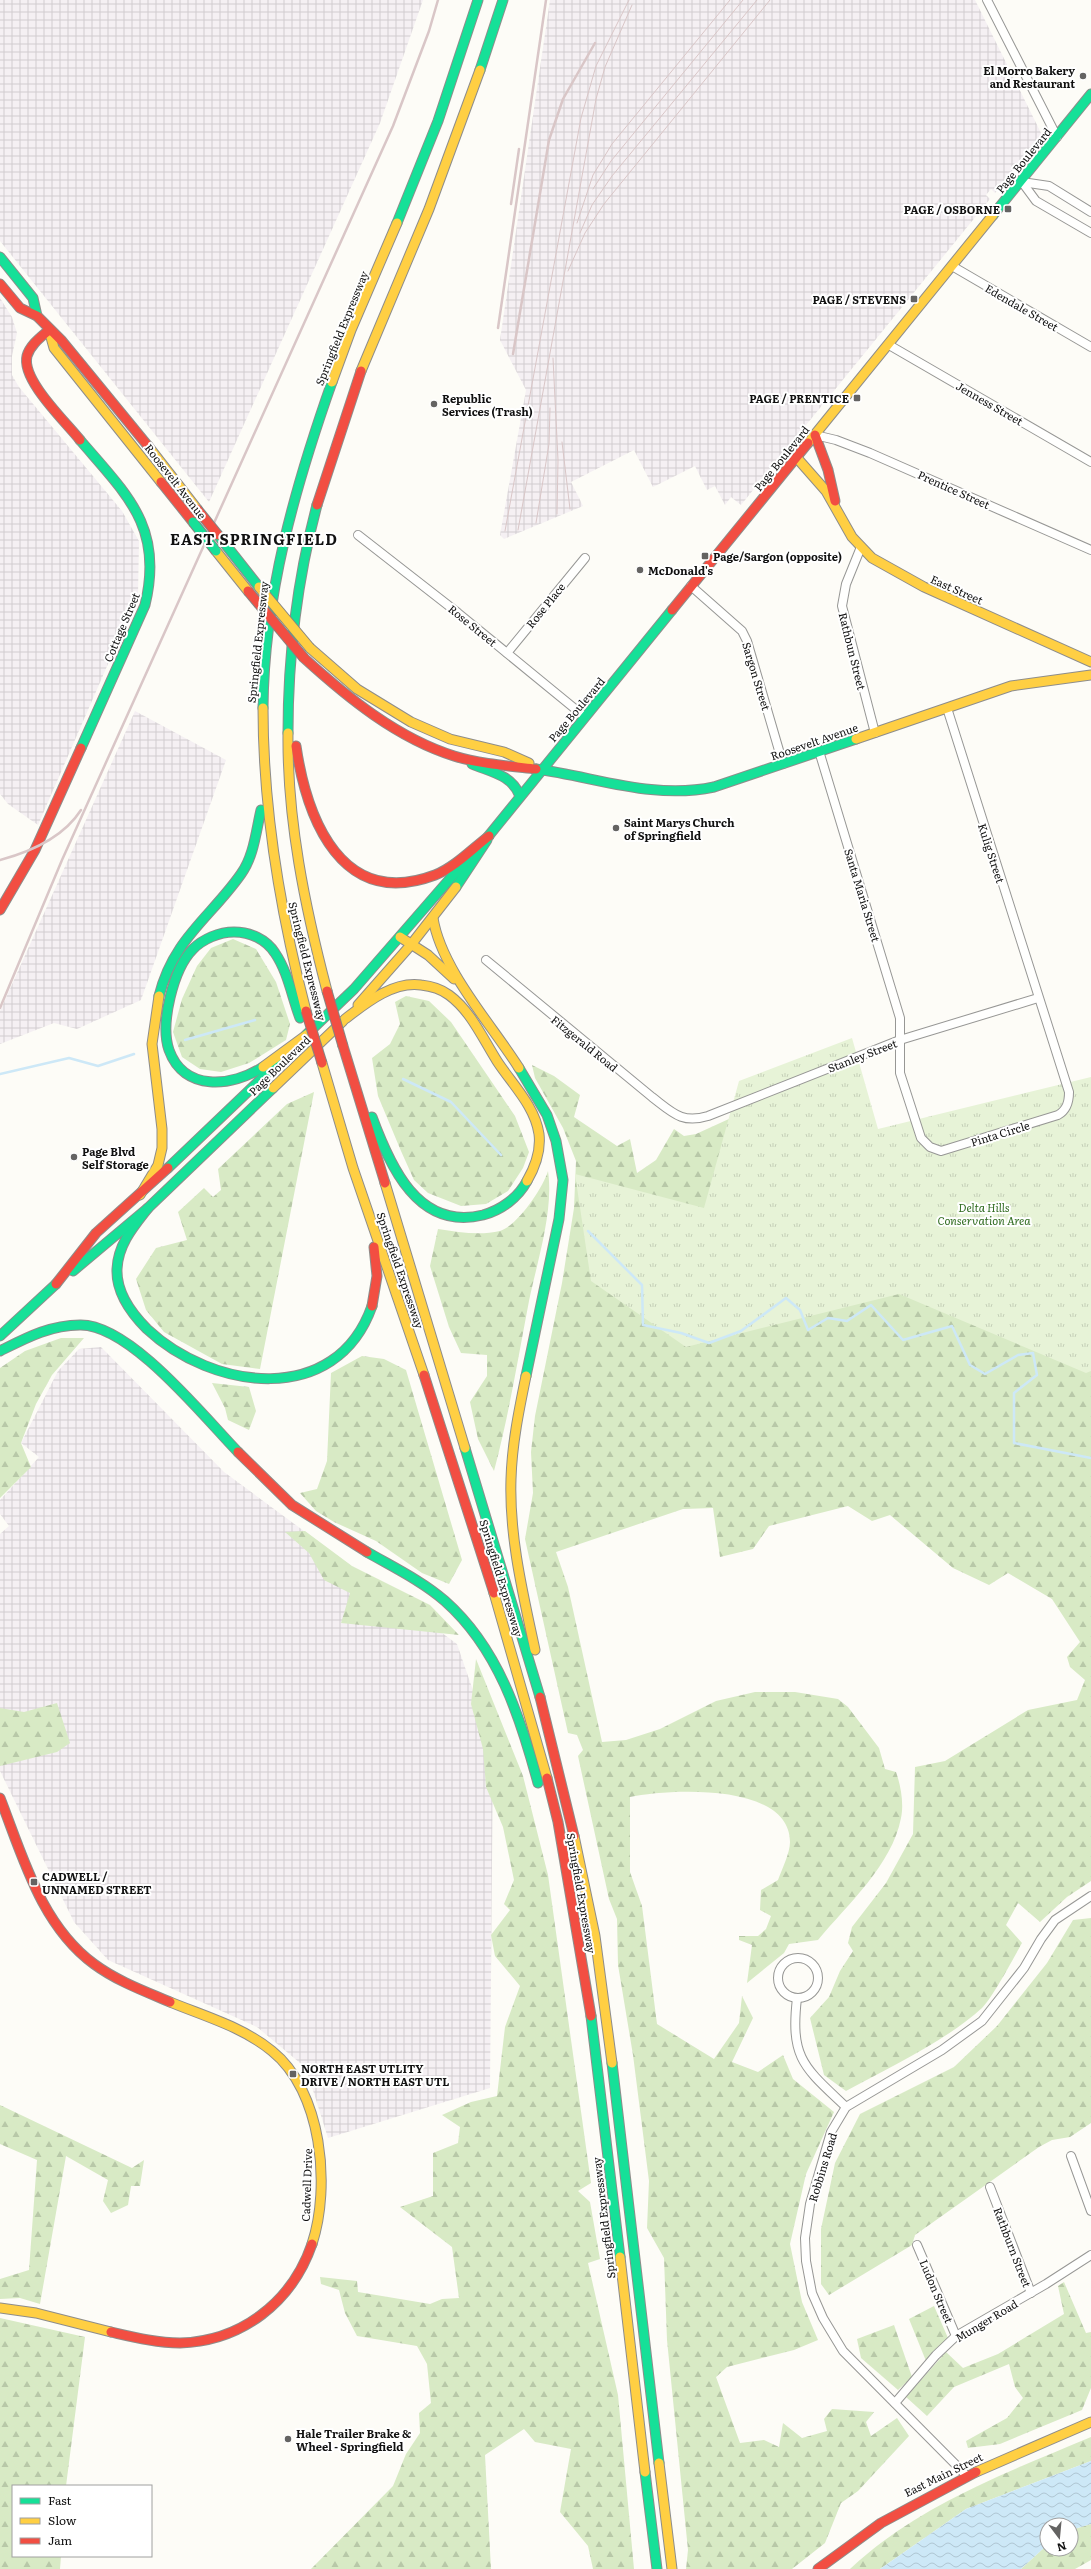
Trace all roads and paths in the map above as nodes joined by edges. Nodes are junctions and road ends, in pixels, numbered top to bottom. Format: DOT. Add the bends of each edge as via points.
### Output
graph roads {
  1 [pos="478,0"];
  2 [pos="503,0"];
  3 [pos="987,0"];
  4 [pos="1091,94"];
  5 [pos="1057,137"];
  6 [pos="1022,182"];
  7 [pos="1091,212"];
  8 [pos="1090,230"];
  9 [pos="0,257"];
  10 [pos="952,266"];
  11 [pos="0,284"];
  12 [pos="37,316"];
  13 [pos="49,330"];
  14 [pos="889,344"];
  15 [pos="1091,347"];
  16 [pos="815,435"];
  17 [pos="797,458"];
  18 [pos="1091,462"];
  19 [pos="836,508"];
  20 [pos="358,535"];
  21 [pos="861,547"];
  22 [pos="1091,550"];
  23 [pos="585,558"];
  24 [pos="691,586"];
  25 [pos="507,653"];
  26 [pos="1091,662"];
  27 [pos="1091,674"];
  28 [pos="289,682"];
  29 [pos="948,708"];
  30 [pos="585,718"];
  31 [pos="875,732"];
  32 [pos="819,752"];
  33 [pos="456,756"];
  34 [pos="783,764"];
  35 [pos="541,769"];
  36 [pos="264,781"];
  37 [pos="520,796"];
  38 [pos="489,836"];
  39 [pos="0,910"];
  40 [pos="433,918"];
  41 [pos="400,938"];
  42 [pos="411,946"];
  43 [pos="486,960"];
  44 [pos="464,988"];
  45 [pos="1038,998"];
  46 [pos="345,1019"];
  47 [pos="308,1034"];
  48 [pos="900,1040"];
  49 [pos="342,1046"];
  50 [pos="320,1065"];
  51 [pos="689,1120"];
  52 [pos="357,1178"];
  53 [pos="140,1195"];
  54 [pos="148,1208"];
  55 [pos="56,1284"];
  56 [pos="0,1336"];
  57 [pos="0,1350"];
  58 [pos="551,1735"];
  59 [pos="0,1798"];
  60 [pos="1091,1896"];
  61 [pos="582,1959"];
  62 [pos="797,1998"];
  63 [pos="846,2108"];
  64 [pos="1071,2156"];
  65 [pos="990,2187"];
  66 [pos="1091,2211"];
  67 [pos="918,2245"];
  68 [pos="1091,2255"];
  69 [pos="1031,2293"];
  70 [pos="0,2308"];
  71 [pos="956,2336"];
  72 [pos="896,2403"];
  73 [pos="1091,2422"];
  74 [pos="966,2475"];
  75 [pos="657,2569"];
  76 [pos="672,2569"];
  77 [pos="818,2569"];
  1 -- 36 [label="main road, Springfield Expressway" via="424,159 342,352 291,510 274,583 267,638 262,703"];
  2 -- 28 [label="main road, Springfield Expressway" via="467,110 372,345 331,462 301,575"];
  3 -- 5 [label="street"];
  4 -- 5 [label="main road, Page Boulevard"];
  5 -- 6 [label="main road, Page Boulevard"];
  6 -- 7 [label="street" via="1049,186"];
  6 -- 8 [label="street" via="1036,201"];
  6 -- 10 [label="main road, Page Boulevard"];
  9 -- 12 [label="main road, Roosevelt Avenue" via="33,298"];
  10 -- 14 [label="main road, Page Boulevard"];
  10 -- 15 [label="street, Edendale Street"];
  11 -- 12 [label="main road, Roosevelt Avenue" via="20,308"];
  12 -- 13 [label="main road, Roosevelt Avenue"];
  13 -- 33 [label="main road, Roosevelt Avenue, bridge" via="54,348 248,592 304,658 359,704 427,744"];
  13 -- 35 [label="main road, Roosevelt Avenue, bridge" via="62,341 122,412 259,587 329,667 370,699 419,727 452,740 504,752"];
  13 -- 39 [label="main road, Cottage Street" via="28,350 27,372 37,388 137,510 149,542 150,582 145,605 45,829 18,882"];
  14 -- 16 [label="main road, Page Boulevard"];
  14 -- 18 [label="street, Jenness Street"];
  16 -- 17 [label="main road, Page Boulevard"];
  16 -- 19 [label="main road, East Street" via="828,470"];
  16 -- 22 [label="street, Prentice Street" via="870,453"];
  17 -- 19 [label="main road, East Street" via="826,491"];
  17 -- 24 [label="main road, Page Boulevard"];
  19 -- 21 [label="main road, East Street"];
  20 -- 25 [label="street, Rose Street"];
  21 -- 26 [label="main road, East Street" via="872,558 924,587"];
  21 -- 31 [label="street, Rathbun Street" via="846,584 842,606"];
  23 -- 25 [label="street, Rose Place"];
  24 -- 30 [label="main road, Page Boulevard"];
  24 -- 34 [label="street, Sargon Street" via="742,631"];
  25 -- 30 [label="street, Rose Street"];
  27 -- 29 [label="main road, Roosevelt Avenue" via="1011,686"];
  28 -- 38 [label="main road" via="303,793 318,830 348,866 362,876 377,881 413,881 438,873"];
  28 -- 49 [label="main road, Springfield Expressway, bridge" via="288,762 292,819 308,916"];
  29 -- 31 [label="main road, Roosevelt Avenue"];
  29 -- 45 [label="street, Kulig Street"];
  30 -- 35 [label="main road, Page Boulevard"];
  31 -- 32 [label="main road, Roosevelt Avenue"];
  32 -- 34 [label="main road, Roosevelt Avenue"];
  32 -- 48 [label="street, Santa Maria Street" via="900,1018"];
  33 -- 35 [label="main road, Roosevelt Avenue"];
  33 -- 37 [label="main road" via="503,776 516,786"];
  34 -- 35 [label="main road, Roosevelt Avenue" via="714,787 677,794 649,792"];
  35 -- 37 [label="main road, Page Boulevard"];
  36 -- 50 [label="main road, Springfield Expressway, bridge" via="274,864 293,960"];
  36 -- 53 [label="main road" via="257,834 243,870 188,934 170,964 159,994 152,1044 162,1148 158,1165"];
  37 -- 38 [label="main road, Page Boulevard"];
  38 -- 40 [label="main road, Page Boulevard" via="455,891"];
  38 -- 41 [label="main road, Page Boulevard" via="450,877"];
  40 -- 42 [label="main road, Page Boulevard"];
  40 -- 44 [label="main road" via="438,940"];
  41 -- 42 [label="main road"];
  41 -- 47 [label="main road, Page Boulevard" via="354,989"];
  42 -- 44 [label="main road" via="433,960"];
  42 -- 46 [label="main road, Page Boulevard"];
  43 -- 51 [label="street, Fitzgerald Road" via="652,1098"];
  44 -- 58 [label="main road" via="544,1108 556,1138 562,1167 558,1224 522,1401 513,1453 512,1481 517,1554"];
  45 -- 48 [label="street, Stanley Street"];
  45 -- 48 [label="street, Pinta Circle" via="1069,1092 1066,1109 1058,1115 959,1146 935,1150 921,1138 900,1073"];
  46 -- 49 [label="main road" via="380,993 404,985 433,988 460,1005 524,1100 536,1125 539,1142 536,1162 522,1192 502,1208 471,1218 446,1215 417,1198 404,1185 390,1161"];
  46 -- 54 [label="main road, Page Boulevard"];
  47 -- 50 [label="main road" via="258,1070 242,1078 219,1084 200,1080 180,1067 171,1056 165,1036 170,998 188,955 206,940 226,933 246,933 260,938 269,945 280,963 300,1019"];
  47 -- 53 [label="main road, Page Boulevard"];
  48 -- 51 [label="street, Stanley Street" via="708,1116"];
  49 -- 58 [label="main road, Springfield Expressway"];
  50 -- 52 [label="main road, Springfield Expressway"];
  52 -- 54 [label="main road" via="376,1262 374,1302 360,1332 347,1348 320,1367 291,1376 250,1379 206,1369 171,1350 141,1323 124,1300 116,1272 124,1241"];
  52 -- 61 [label="main road, Springfield Expressway" via="454,1464 523,1686 558,1822"];
  53 -- 55 [label="main road, Page Boulevard" via="96,1233"];
  54 -- 55 [label="main road, Page Boulevard"];
  55 -- 56 [label="main road, Page Boulevard"];
  57 -- 61 [label="main road" via="26,1336 53,1326 90,1326 117,1334 151,1361 293,1507 443,1598 460,1613 492,1656 514,1706 536,1776"];
  58 -- 76 [label="main road, Springfield Expressway" via="596,1942"];
  59 -- 70 [label="main road, Cadwell Drive" via="51,1918 70,1942 97,1966 150,1993 243,2033 275,2054 306,2095 316,2122 320,2156 317,2225 308,2258 284,2295 270,2310 241,2329 210,2340 171,2343 147,2340 32,2312"];
  60 -- 63 [label="street, Robbins Road" via="1055,1920 1024,1968 982,2021 942,2050"];
  61 -- 75 [label="main road, Springfield Expressway" via="599,2073"];
  62 -- 62 [label="street" via="814,1990 818,1978 814,1965 803,1958 796,1958 784,1964 779,1975 781,1988 790,1996"];
  62 -- 63 [label="street" via="794,2035 801,2060"];
  63 -- 72 [label="street, Robbins Road" via="831,2132 821,2161 810,2204 805,2238 806,2260 812,2293 823,2318 843,2351"];
  64 -- 66 [label="street"];
  65 -- 69 [label="street, Rathburn Street"];
  67 -- 71 [label="street, Ludon Street"];
  68 -- 69 [label="street, Munger Road"];
  69 -- 71 [label="street, Munger Road"];
  71 -- 72 [label="street, Munger Road"];
  72 -- 74 [label="street, Robbins Road"];
  73 -- 74 [label="main road, East Main Street"];
  74 -- 77 [label="main road, East Main Street" via="914,2501 876,2524"];
}
